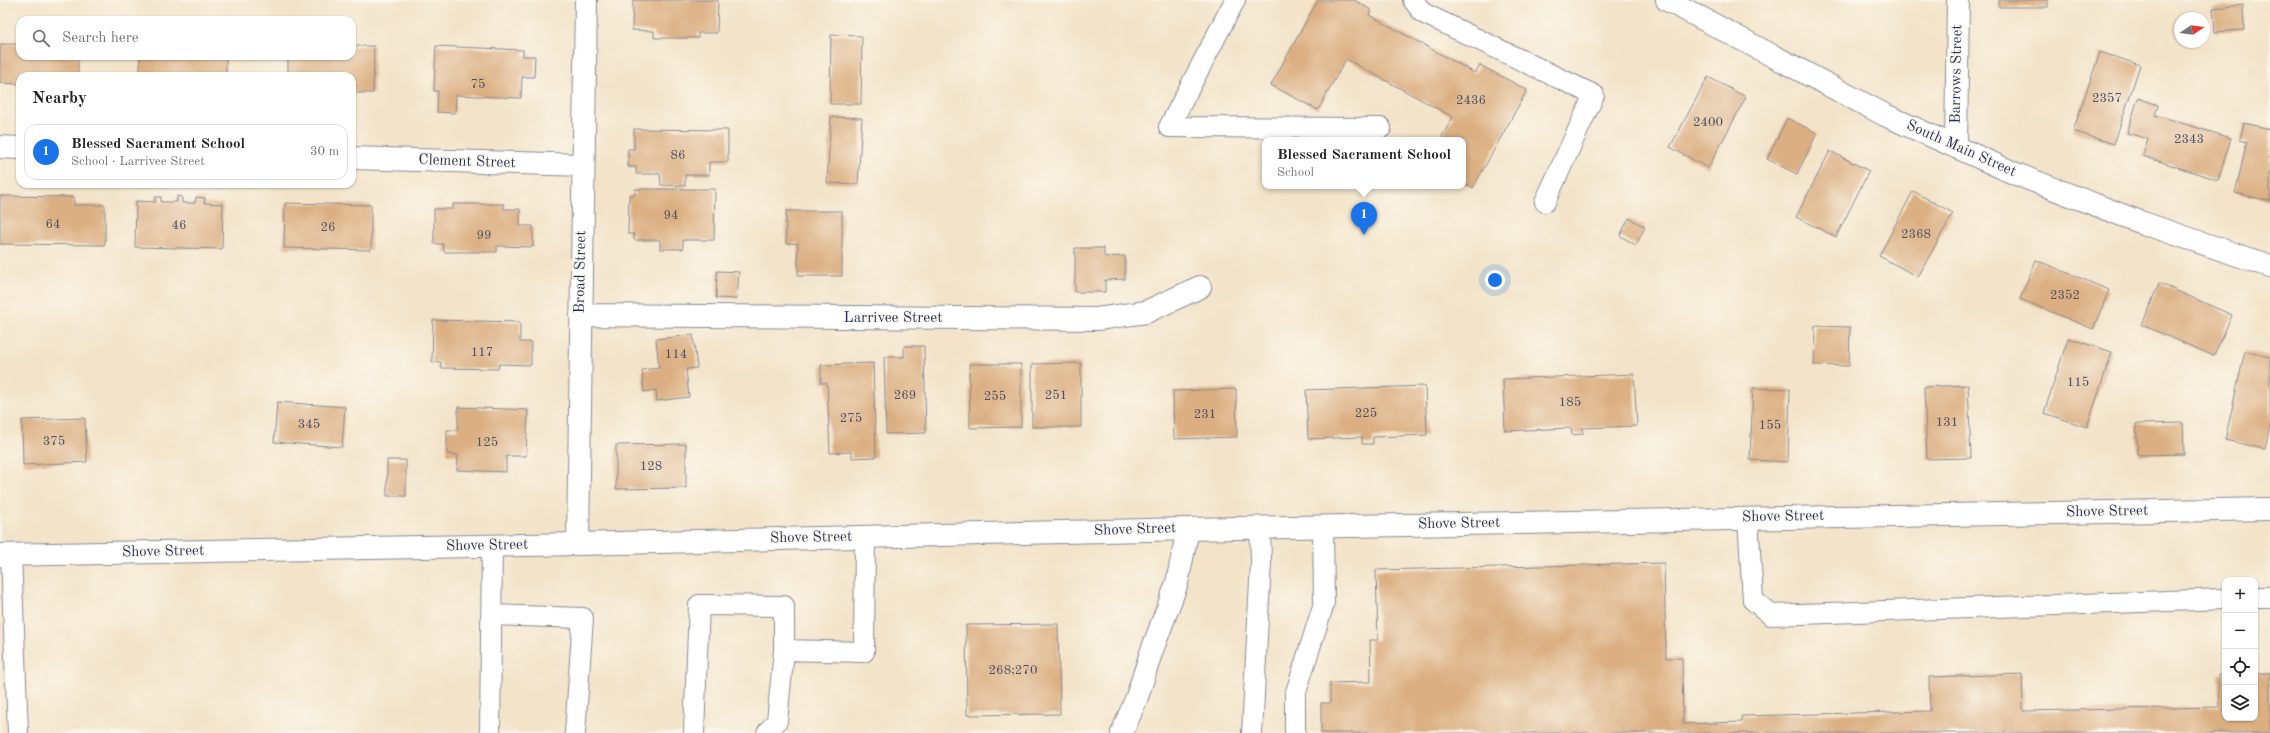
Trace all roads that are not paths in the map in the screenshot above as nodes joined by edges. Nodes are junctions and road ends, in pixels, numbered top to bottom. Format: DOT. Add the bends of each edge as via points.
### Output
graph roads {
  1 [pos="586,0"];
  2 [pos="1235,0"];
  3 [pos="1413,0"];
  4 [pos="1667,0"];
  5 [pos="1958,0"];
  6 [pos="1381,128"];
  7 [pos="0,147"];
  8 [pos="1956,147"];
  9 [pos="16,148"];
  10 [pos="356,158"];
  11 [pos="583,166"];
  12 [pos="1545,202"];
  13 [pos="2270,266"];
  14 [pos="1200,287"];
  15 [pos="581,315"];
  16 [pos="2270,509"];
  17 [pos="1748,518"];
  18 [pos="1323,526"];
  19 [pos="1260,527"];
  20 [pos="1188,529"];
  21 [pos="865,537"];
  22 [pos="578,544"];
  23 [pos="492,546"];
  24 [pos="6,555"];
  25 [pos="2258,597"];
  26 [pos="2270,597"];
  27 [pos="2222,599"];
  28 [pos="491,615"];
  29 [pos="7,617"];
  30 [pos="784,650"];
  31 [pos="18,733"];
  32 [pos="490,733"];
  33 [pos="575,733"];
  34 [pos="694,733"];
  35 [pos="767,733"];
  36 [pos="1122,733"];
  37 [pos="1252,733"];
  38 [pos="1295,733"];
  1 -- 11 [label="street, Broad Street"];
  2 -- 6 [label="lane" via="1169,127"];
  3 -- 12 [label="lane" via="1423,13 1594,95"];
  4 -- 8 [label="street, South Main Street" via="1885,115"];
  5 -- 8 [label="street, Barrows Street"];
  7 -- 9 [label="street"];
  8 -- 13 [label="street, South Main Street" via="2082,201"];
  10 -- 11 [label="street, Clement Street"];
  11 -- 15 [label="street, Broad Street"];
  14 -- 15 [label="street, Larrivee Street" via="1146,312 1097,319"];
  15 -- 22 [label="street, Broad Street"];
  16 -- 17 [label="street, Shove Street"];
  17 -- 18 [label="street, Shove Street"];
  17 -- 27 [label="lane" via="1753,600 1771,615"];
  18 -- 19 [label="street, Shove Street"];
  18 -- 38 [label="lane" via="1324,603 1295,695"];
  19 -- 20 [label="street, Shove Street"];
  19 -- 37 [label="lane" via="1261,562"];
  20 -- 21 [label="street, Shove Street"];
  20 -- 36 [label="street" via="1177,583 1138,697"];
  21 -- 22 [label="street, Shove Street"];
  21 -- 30 [label="lane" via="864,652"];
  22 -- 23 [label="street, Shove Street"];
  23 -- 24 [label="street, Shove Street"];
  23 -- 28 [label="lane"];
  24 -- 29 [label="lane"];
  25 -- 26 [label="lane"];
  28 -- 32 [label="lane"];
  28 -- 33 [label="lane" via="583,618"];
  29 -- 31 [label="lane"];
  30 -- 34 [label="lane" via="784,606 699,604"];
  30 -- 35 [label="lane" via="777,721"];
}
